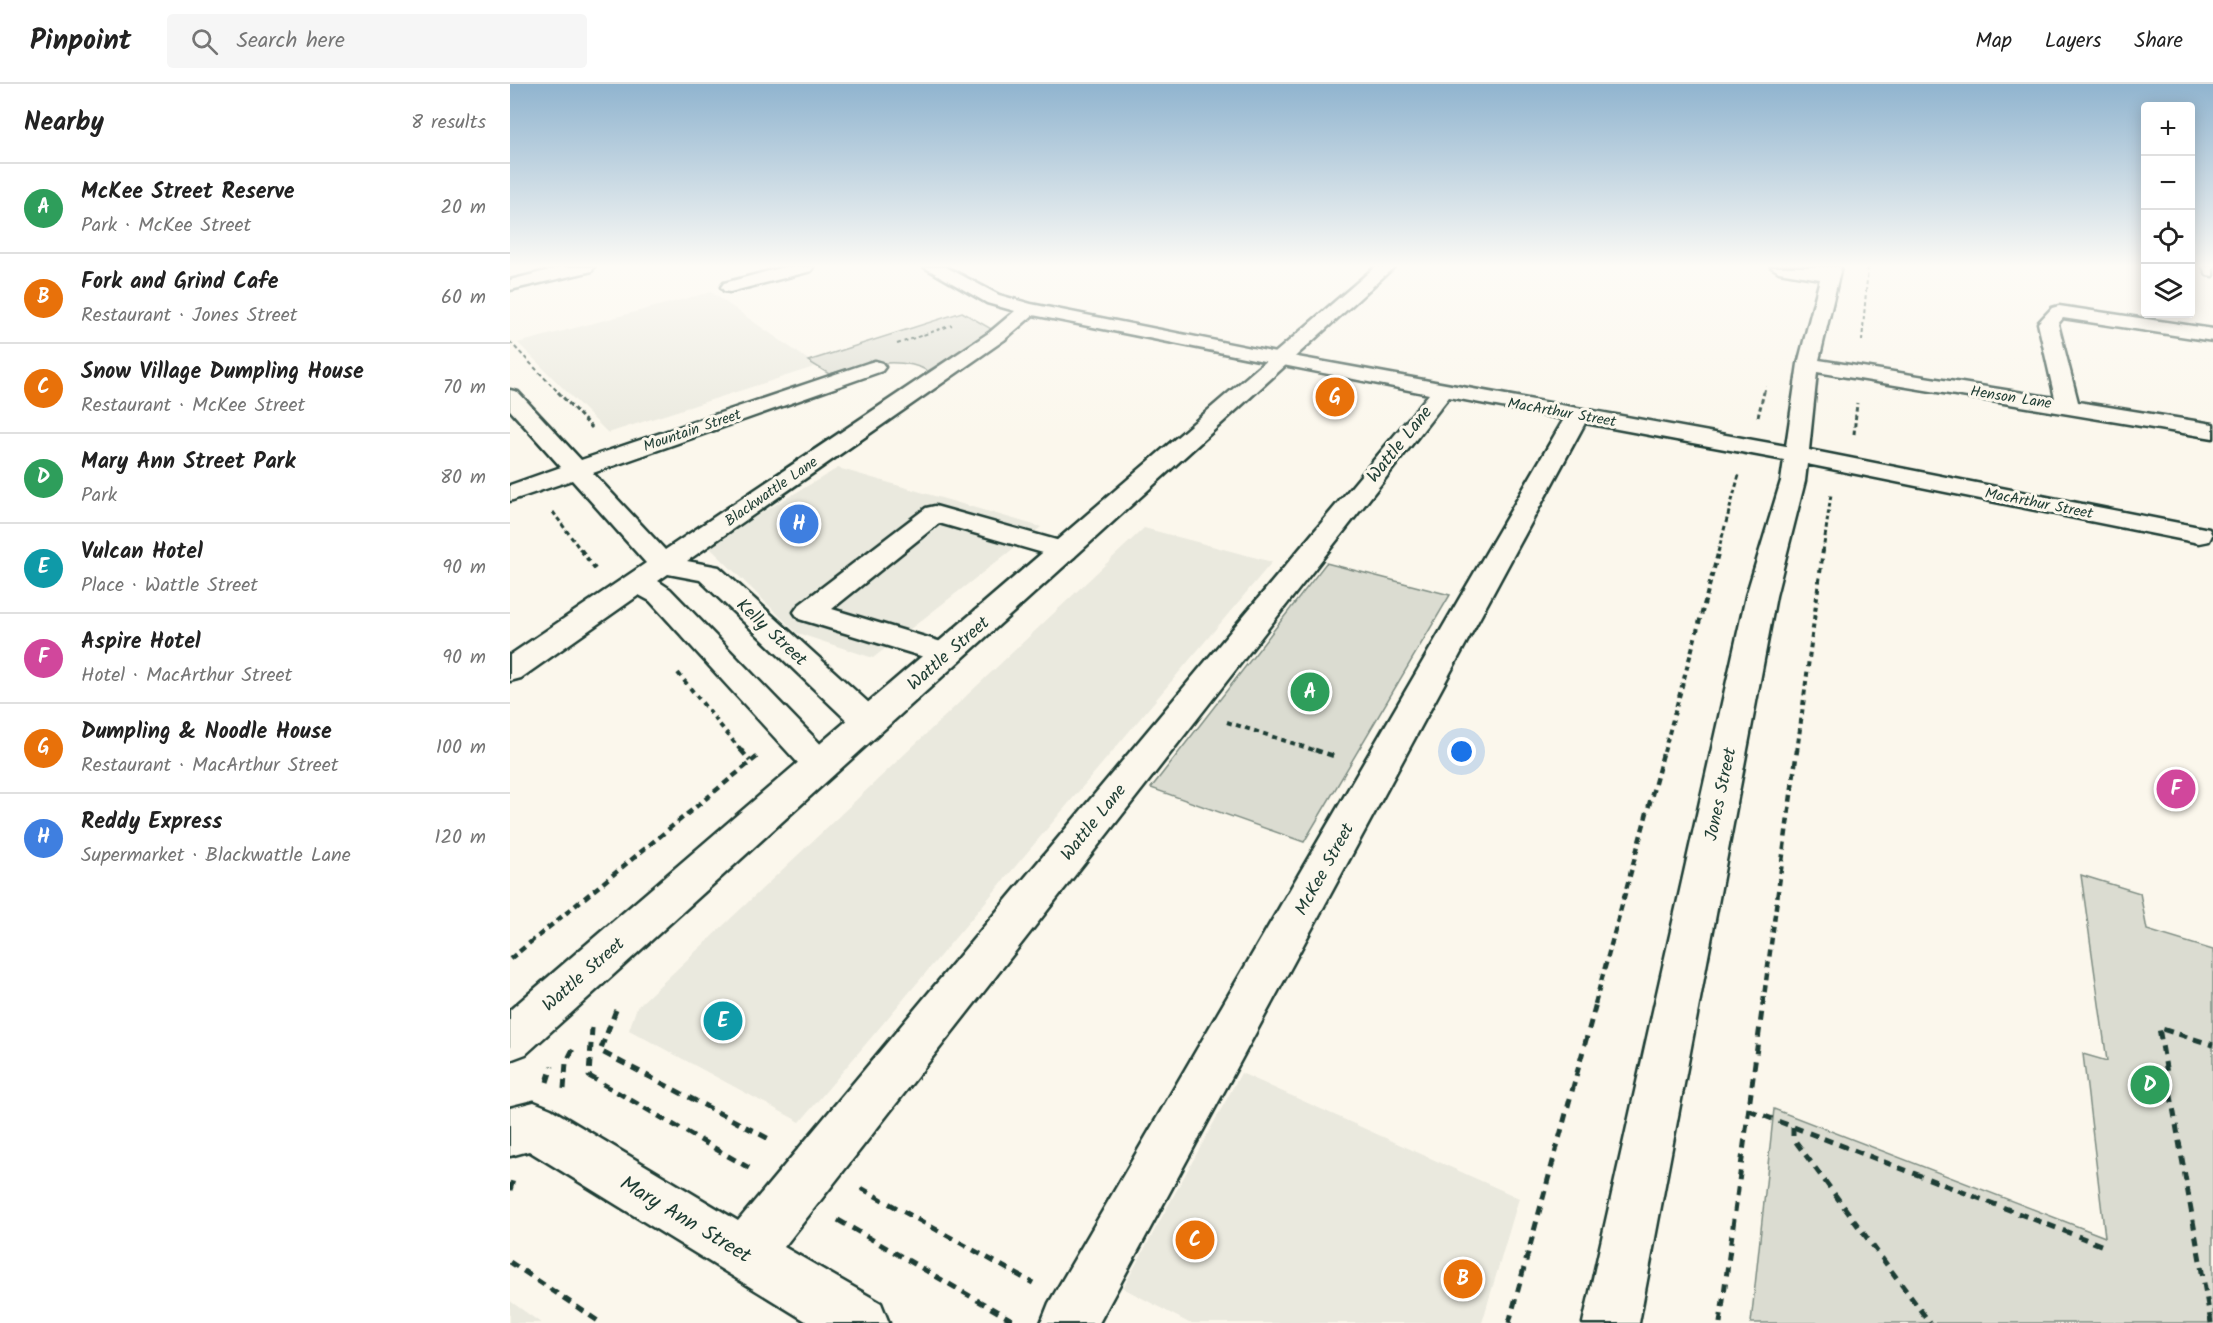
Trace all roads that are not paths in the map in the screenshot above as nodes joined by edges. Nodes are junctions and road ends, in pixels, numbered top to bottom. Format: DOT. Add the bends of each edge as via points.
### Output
graph roads {
  1 [pos="1010,325"];
  2 [pos="1107,325"];
  3 [pos="1321,325"];
  4 [pos="1818,325"];
  5 [pos="2048,325"];
  6 [pos="2145,325"];
  7 [pos="2213,335"];
  8 [pos="1281,360"];
  9 [pos="1808,364"];
  10 [pos="875,367"];
  11 [pos="1443,390"];
  12 [pos="512,403"];
  13 [pos="2068,407"];
  14 [pos="1578,415"];
  15 [pos="2213,430"];
  16 [pos="1797,455"];
  17 [pos="576,470"];
  18 [pos="510,493"];
  19 [pos="2199,535"];
  20 [pos="1064,551"];
  21 [pos="654,581"];
  22 [pos="947,654"];
  23 [pos="510,670"];
  24 [pos="869,722"];
  25 [pos="821,766"];
  26 [pos="510,1039"];
  27 [pos="536,1118"];
  28 [pos="745,1254"];
  29 [pos="861,1323"];
  30 [pos="1069,1323"];
  31 [pos="1611,1323"];
  1 -- 21 [label="street, Blackwattle Lane"];
  2 -- 8 [label="street, MacArthur Street"];
  3 -- 8 [label="street, Wattle Street"];
  4 -- 9 [label="street, Jones Street"];
  5 -- 13 [label="street"];
  6 -- 7 [label="street"];
  8 -- 11 [label="street, MacArthur Street"];
  8 -- 20 [label="street, Wattle Street"];
  9 -- 13 [label="street, Henson Lane"];
  9 -- 16 [label="street, Jones Street"];
  10 -- 17 [label="street, Mountain Street"];
  11 -- 14 [label="street, MacArthur Street"];
  11 -- 28 [label="street, Wattle Lane"];
  12 -- 17 [label="street"];
  13 -- 15 [label="street, Henson Lane"];
  14 -- 16 [label="street, MacArthur Street"];
  14 -- 30 [label="street, McKee Street"];
  16 -- 19 [label="street, MacArthur Street"];
  16 -- 31 [label="street, Jones Street" via="1761,596"];
  17 -- 18 [label="street, Mountain Street"];
  17 -- 21 [label="street"];
  20 -- 22 [label="street, Wattle Street"];
  20 -- 22 [label="street" via="934,514 809,612"];
  21 -- 23 [label="street, Blackwattle Lane"];
  21 -- 24 [label="street, Kelly Street" via="709,573"];
  21 -- 25 [label="street" via="788,734"];
  22 -- 24 [label="street, Wattle Street"];
  24 -- 25 [label="street, Wattle Street"];
  25 -- 26 [label="street, Wattle Street"];
  27 -- 28 [label="street, Mary Ann Street"];
  28 -- 29 [label="street, Mary Ann Street"];
}
